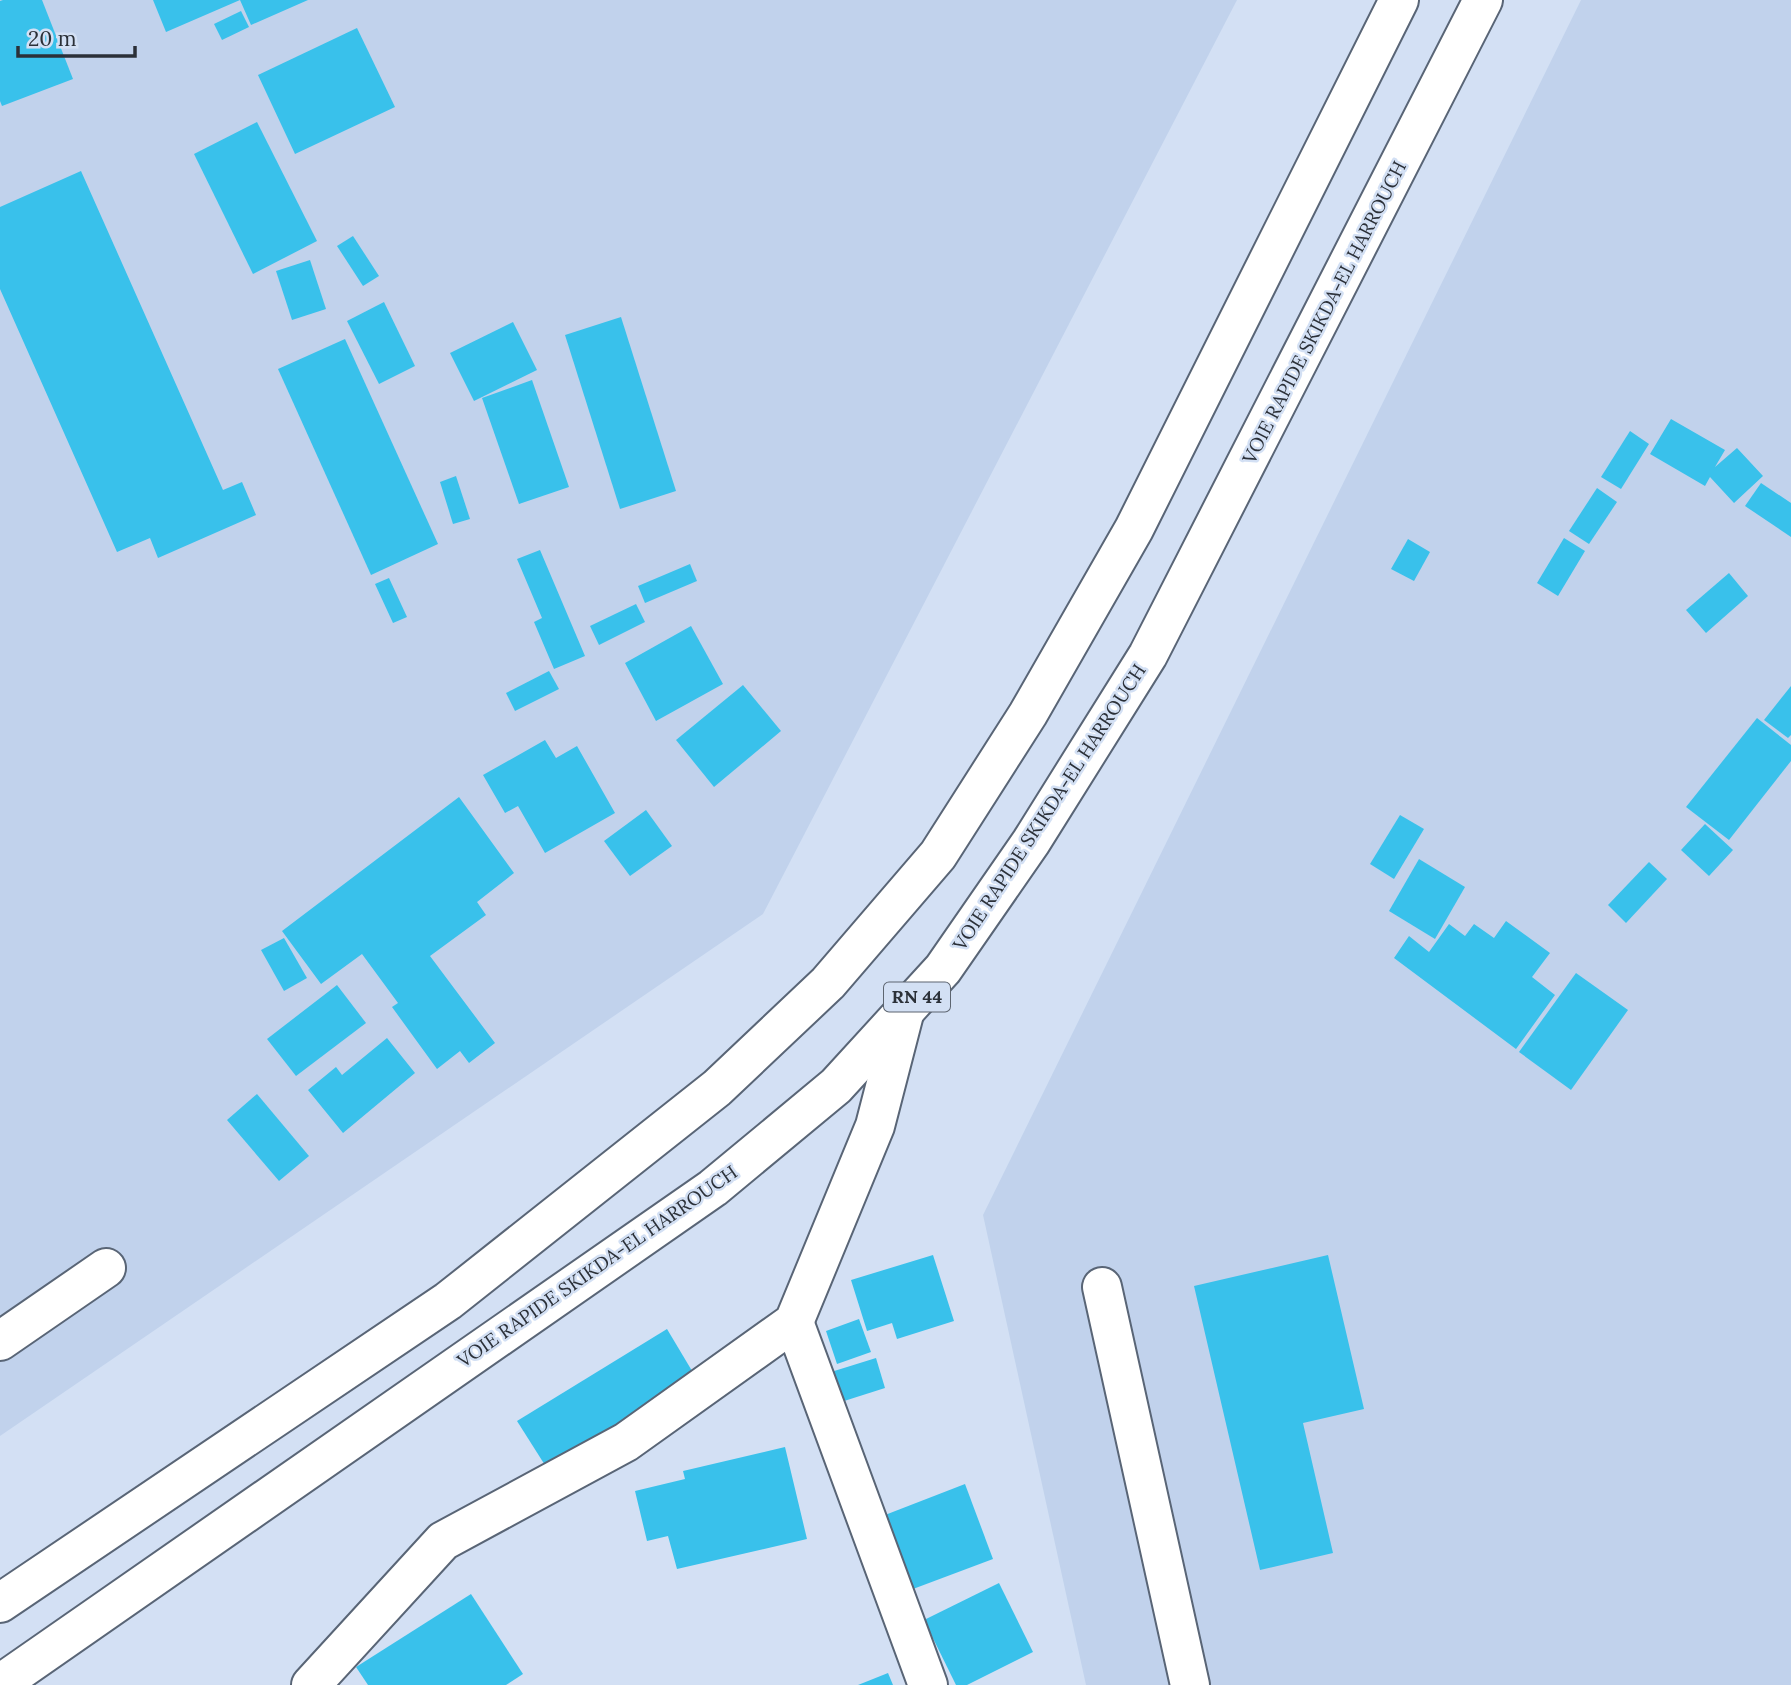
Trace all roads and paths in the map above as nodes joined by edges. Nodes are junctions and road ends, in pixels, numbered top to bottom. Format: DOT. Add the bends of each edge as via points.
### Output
graph roads {
  1 [pos="1399,0"];
  2 [pos="1483,0"];
  3 [pos="905,1010"];
  4 [pos="106,1268"];
  5 [pos="1102,1287"];
  6 [pos="794,1322"];
  7 [pos="0,1341"];
  8 [pos="0,1603"];
  9 [pos="0,1684"];
  10 [pos="312,1685"];
  11 [pos="928,1685"];
  12 [pos="1190,1685"];
  1 -- 8 [label="main road" via="1134,529 1028,714 938,855 828,983 717,1088 448,1301"];
  2 -- 3 [label="main road, VOIE RAPIDE SKIKDA-EL HARROUCH / RN 44" via="1148,655 1031,842 943,969"];
  3 -- 6 [label="main road" via="874,1126"];
  3 -- 9 [label="main road, VOIE RAPIDE SKIKDA-EL HARROUCH / RN 44" via="836,1086 713,1188"];
  4 -- 7 [label="main road"];
  5 -- 12 [label="main road"];
  6 -- 10 [label="main road" via="626,1442 443,1541"];
  6 -- 11 [label="main road"];
}
